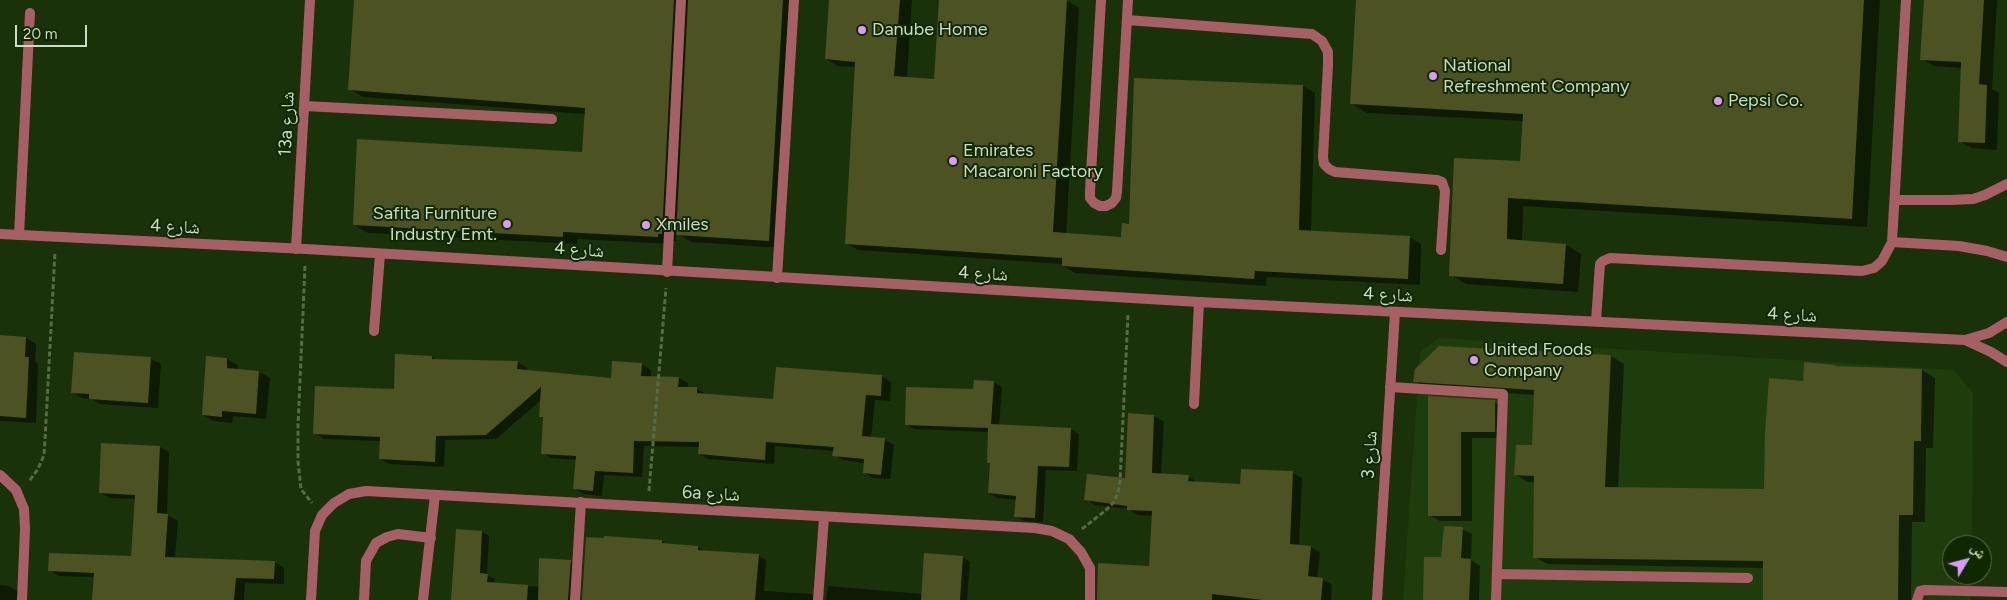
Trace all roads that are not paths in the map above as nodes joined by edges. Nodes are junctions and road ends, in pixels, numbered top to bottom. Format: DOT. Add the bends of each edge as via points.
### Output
graph roads {
  1 [pos="310,0"];
  2 [pos="681,0"];
  3 [pos="794,0"];
  4 [pos="1101,0"];
  5 [pos="1128,0"];
  6 [pos="1906,0"];
  7 [pos="30,13"];
  8 [pos="1127,20"];
  9 [pos="305,106"];
  10 [pos="552,119"];
  11 [pos="2007,184"];
  12 [pos="1895,200"];
  13 [pos="0,234"];
  14 [pos="19,235"];
  15 [pos="1892,242"];
  16 [pos="301,249"];
  17 [pos="1441,250"];
  18 [pos="380,254"];
  19 [pos="2007,257"];
  20 [pos="667,272"];
  21 [pos="777,278"];
  22 [pos="1199,302"];
  23 [pos="1395,312"];
  24 [pos="1596,321"];
  25 [pos="2007,322"];
  26 [pos="374,331"];
  27 [pos="1965,340"];
  28 [pos="2007,362"];
  29 [pos="1390,387"];
  30 [pos="1194,404"];
  31 [pos="0,474"];
  32 [pos="436,495"];
  33 [pos="581,502"];
  34 [pos="824,517"];
  35 [pos="431,538"];
  36 [pos="1497,574"];
  37 [pos="1748,578"];
  38 [pos="2007,592"];
  39 [pos="22,600"];
  40 [pos="311,600"];
  41 [pos="364,600"];
  42 [pos="423,600"];
  43 [pos="575,600"];
  44 [pos="818,600"];
  45 [pos="1090,600"];
  46 [pos="1377,600"];
  47 [pos="1496,600"];
  48 [pos="1918,600"];
  1 -- 9 [label="street, 13a شارع"];
  2 -- 20 [label="street"];
  3 -- 21 [label="street"];
  4 -- 8 [label="street" via="1090,191 1090,198 1100,206 1106,206 1116,198"];
  5 -- 8 [label="street"];
  6 -- 12 [label="street"];
  7 -- 14 [label="street"];
  8 -- 17 [label="street" via="1312,34 1322,41 1328,52 1324,164 1335,172 1442,182 1445,190"];
  9 -- 10 [label="street"];
  9 -- 16 [label="street, 13a شارع"];
  11 -- 12 [label="street" via="1973,199"];
  12 -- 15 [label="street"];
  13 -- 14 [label="street, شارع 4"];
  14 -- 16 [label="street, شارع 4"];
  15 -- 19 [label="street" via="1966,246"];
  15 -- 24 [label="street" via="1882,261 1874,268 1862,271 1606,259 1599,269"];
  16 -- 18 [label="street, شارع 4"];
  18 -- 20 [label="street, شارع 4"];
  18 -- 26 [label="street"];
  20 -- 21 [label="street, شارع 4"];
  21 -- 22 [label="street, شارع 4"];
  22 -- 23 [label="street, شارع 4"];
  22 -- 30 [label="street"];
  23 -- 24 [label="street, شارع 4"];
  23 -- 29 [label="street, شارع 3"];
  24 -- 27 [label="street, شارع 4"];
  25 -- 27 [label="street, شارع 4" via="1989,333"];
  27 -- 28 [label="street, شارع 4"];
  29 -- 36 [label="street" via="1503,394"];
  29 -- 46 [label="street, شارع 3"];
  31 -- 39 [label="street" via="16,490 24,509"];
  32 -- 33 [label="street, 6a شارع"];
  32 -- 35 [label="street"];
  32 -- 40 [label="street, 6a شارع" via="366,491 349,494 334,503 322,515 315,532"];
  33 -- 34 [label="street, 6a شارع"];
  33 -- 43 [label="street"];
  34 -- 44 [label="street"];
  34 -- 45 [label="street, 6a شارع" via="1052,531 1068,539 1090,568"];
  35 -- 41 [label="street" via="398,534 376,543 366,561"];
  35 -- 42 [label="street"];
  36 -- 37 [label="street"];
  36 -- 47 [label="street"];
  38 -- 48 [label="street" via="1925,590 1918,593"];
}
